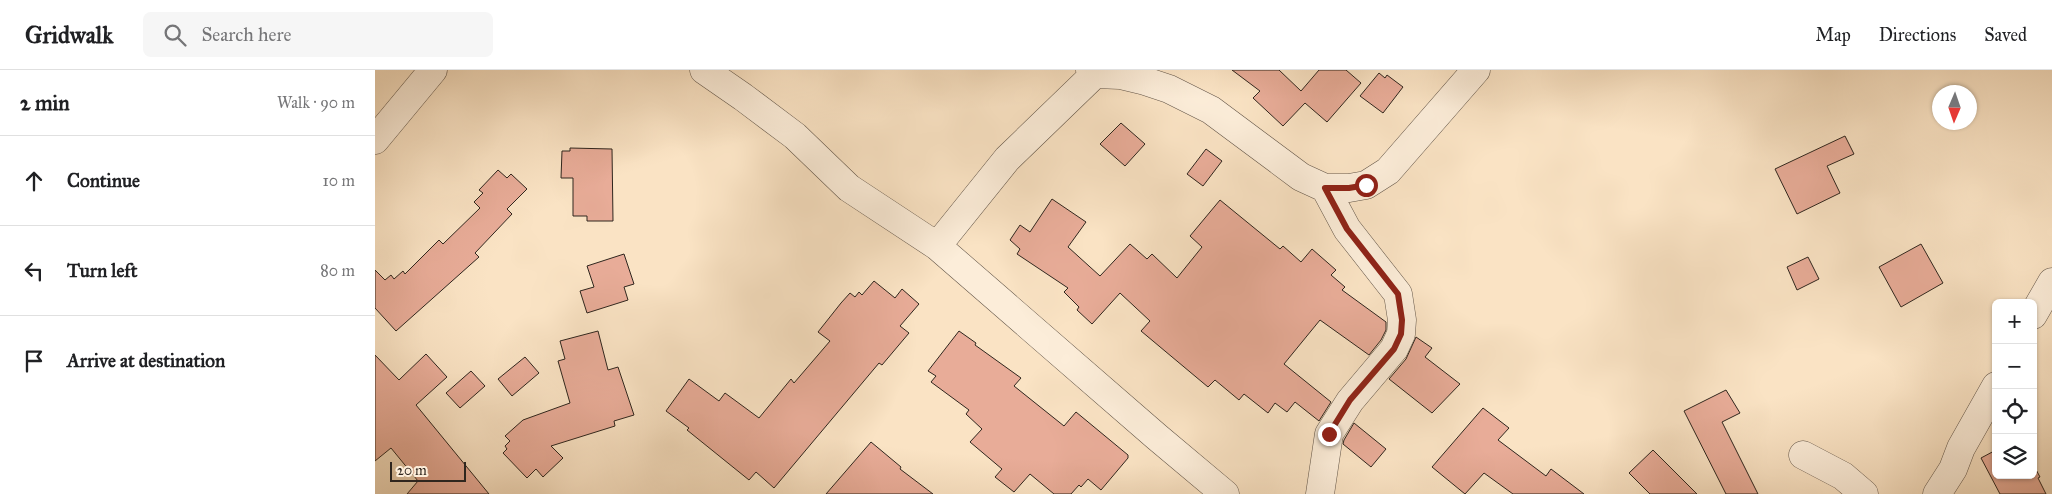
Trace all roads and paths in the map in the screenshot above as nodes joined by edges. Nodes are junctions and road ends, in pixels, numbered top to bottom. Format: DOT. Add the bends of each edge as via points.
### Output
graph roads {
  1 [pos="433,70"];
  2 [pos="704,70"];
  3 [pos="1476,70"];
  4 [pos="1095,71"];
  5 [pos="375,140"];
  6 [pos="1325,188"];
  7 [pos="937,246"];
  8 [pos="2052,282"];
  9 [pos="2037,308"];
  10 [pos="1994,389"];
  11 [pos="1803,455"];
  12 [pos="1225,494"];
  13 [pos="1320,494"];
  14 [pos="1865,494"];
  15 [pos="1937,494"];
  1 -- 5 [label="street"];
  2 -- 7 [label="street" via="795,136 849,188"];
  3 -- 6 [label="street" via="1388,171 1366,185"];
  4 -- 6 [label="street" via="1145,81 1190,99 1211,110 1301,177"];
  4 -- 7 [label="street" via="1007,159"];
  6 -- 13 [label="street" via="1347,229 1398,294 1402,320 1401,334 1394,349 1350,400 1329,434"];
  7 -- 12 [label="street"];
  8 -- 9 [label="street"];
  10 -- 15 [label="street"];
  11 -- 14 [label="street" via="1843,476"];
}
